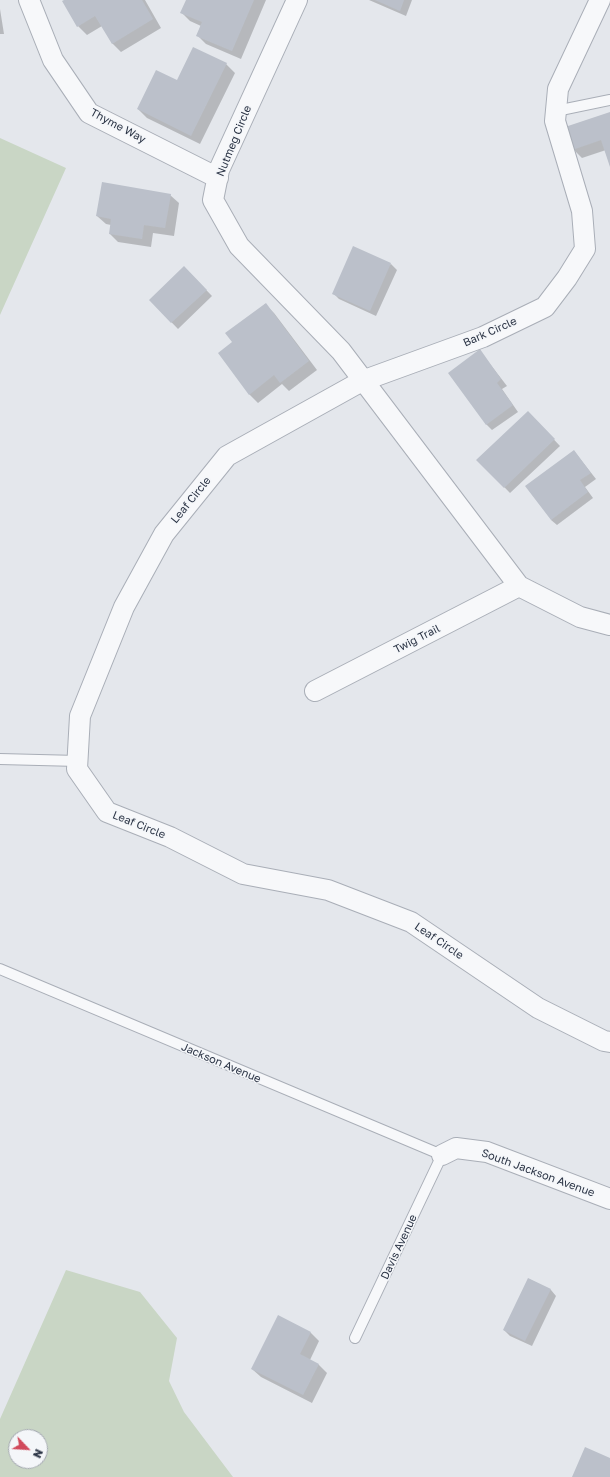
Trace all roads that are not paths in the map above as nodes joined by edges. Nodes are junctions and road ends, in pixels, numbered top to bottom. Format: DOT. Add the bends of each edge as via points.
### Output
graph roads {
  1 [pos="29,0"];
  2 [pos="297,0"];
  3 [pos="600,0"];
  4 [pos="610,100"];
  5 [pos="556,111"];
  6 [pos="218,178"];
  7 [pos="362,381"];
  8 [pos="519,586"];
  9 [pos="610,625"];
  10 [pos="315,691"];
  11 [pos="0,759"];
  12 [pos="78,761"];
  13 [pos="0,969"];
  14 [pos="610,1042"];
  15 [pos="442,1155"];
  16 [pos="610,1199"];
  17 [pos="355,1338"];
  1 -- 6 [label="street, Thyme Way" via="53,60 89,113"];
  2 -- 6 [label="street, Nutmeg Circle" via="219,170"];
  3 -- 5 [label="street, Bark Circle" via="558,89"];
  4 -- 5 [label="lane"];
  5 -- 7 [label="street, Bark Circle" via="555,121 582,211 585,249 567,278 545,307 483,337"];
  6 -- 7 [label="street, Nutmeg Circle" via="213,200 239,246 341,351"];
  7 -- 8 [label="street"];
  7 -- 12 [label="street, Leaf Circle" via="227,456 164,534 124,607 80,716"];
  8 -- 9 [label="street" via="580,617"];
  8 -- 10 [label="street, Twig Trail"];
  11 -- 12 [label="lane"];
  12 -- 14 [label="street, Leaf Circle" via="77,769 107,812 170,837 243,874 328,890 411,922 538,1008"];
  13 -- 15 [label="lane, Jackson Avenue"];
  15 -- 16 [label="street, South Jackson Avenue" via="456,1148 487,1152"];
  15 -- 17 [label="lane, Davis Avenue"];
}
